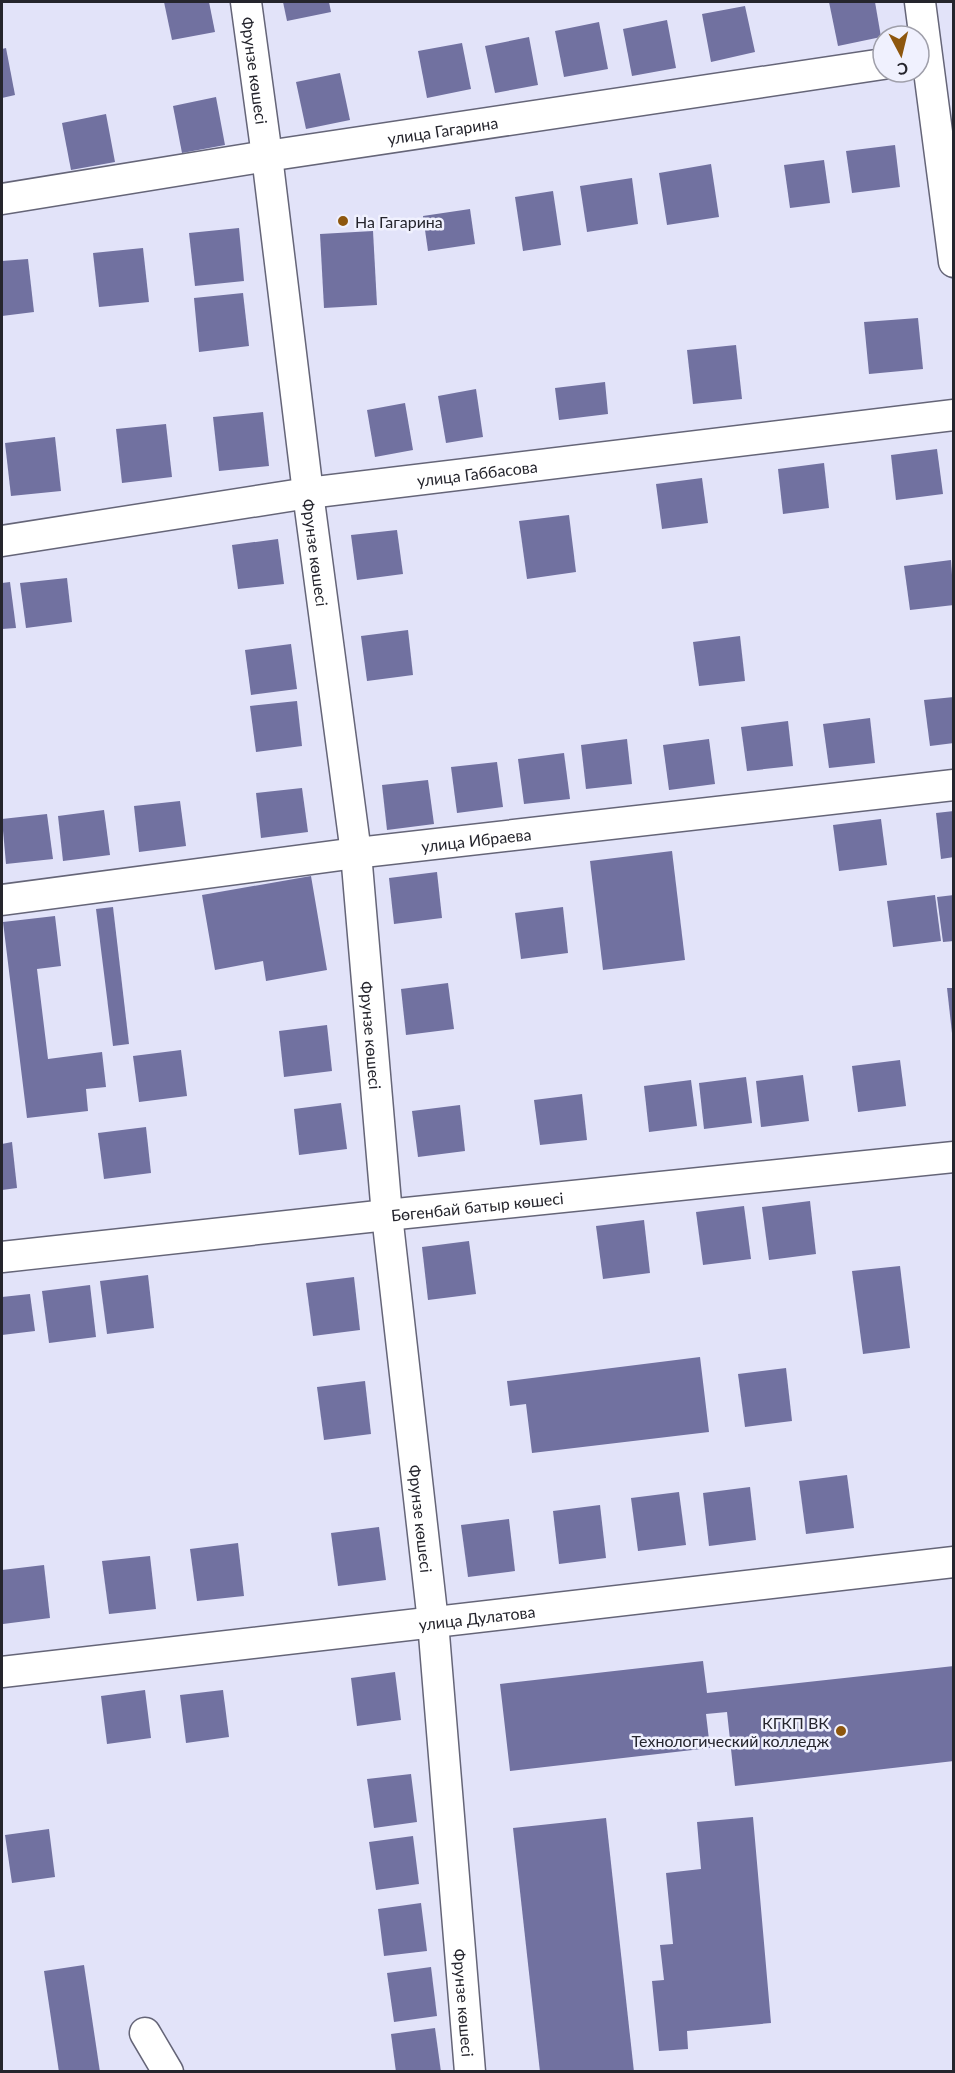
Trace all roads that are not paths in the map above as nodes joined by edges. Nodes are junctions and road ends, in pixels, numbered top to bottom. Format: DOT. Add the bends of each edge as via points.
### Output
graph roads {
  1 [pos="246,2"];
  2 [pos="920,2"];
  3 [pos="934,56"];
  4 [pos="871,66"];
  5 [pos="267,156"];
  6 [pos="2,199"];
  7 [pos="954,262"];
  8 [pos="954,415"];
  9 [pos="308,493"];
  10 [pos="2,541"];
  11 [pos="954,785"];
  12 [pos="356,853"];
  13 [pos="2,900"];
  14 [pos="954,1157"];
  15 [pos="387,1215"];
  16 [pos="2,1257"];
  17 [pos="954,1562"];
  18 [pos="433,1622"];
  19 [pos="2,1672"];
  20 [pos="145,2033"];
  21 [pos="168,2072"];
  22 [pos="470,2072"];
  1 -- 5 [label="street, Фрунзе көшесі"];
  2 -- 3 [label="street"];
  3 -- 7 [label="street"];
  4 -- 5 [label="street, улица Гагарина"];
  5 -- 6 [label="street, улица Гагарина"];
  5 -- 9 [label="street, Фрунзе көшесі"];
  8 -- 9 [label="street, улица Габбасова"];
  9 -- 10 [label="street, улица Габбасова"];
  9 -- 12 [label="street, Фрунзе көшесі"];
  11 -- 12 [label="street, улица Ибраева"];
  12 -- 13 [label="street, улица Ибраева"];
  12 -- 15 [label="street, Фрунзе көшесі"];
  14 -- 15 [label="street, Бөгенбай батыр көшесі"];
  15 -- 16 [label="street, Бөгенбай батыр көшесі"];
  15 -- 18 [label="street, Фрунзе көшесі"];
  17 -- 18 [label="street, улица Дулатова"];
  18 -- 19 [label="street, улица Дулатова"];
  18 -- 22 [label="street, Фрунзе көшесі"];
  20 -- 21 [label="street"];
}
